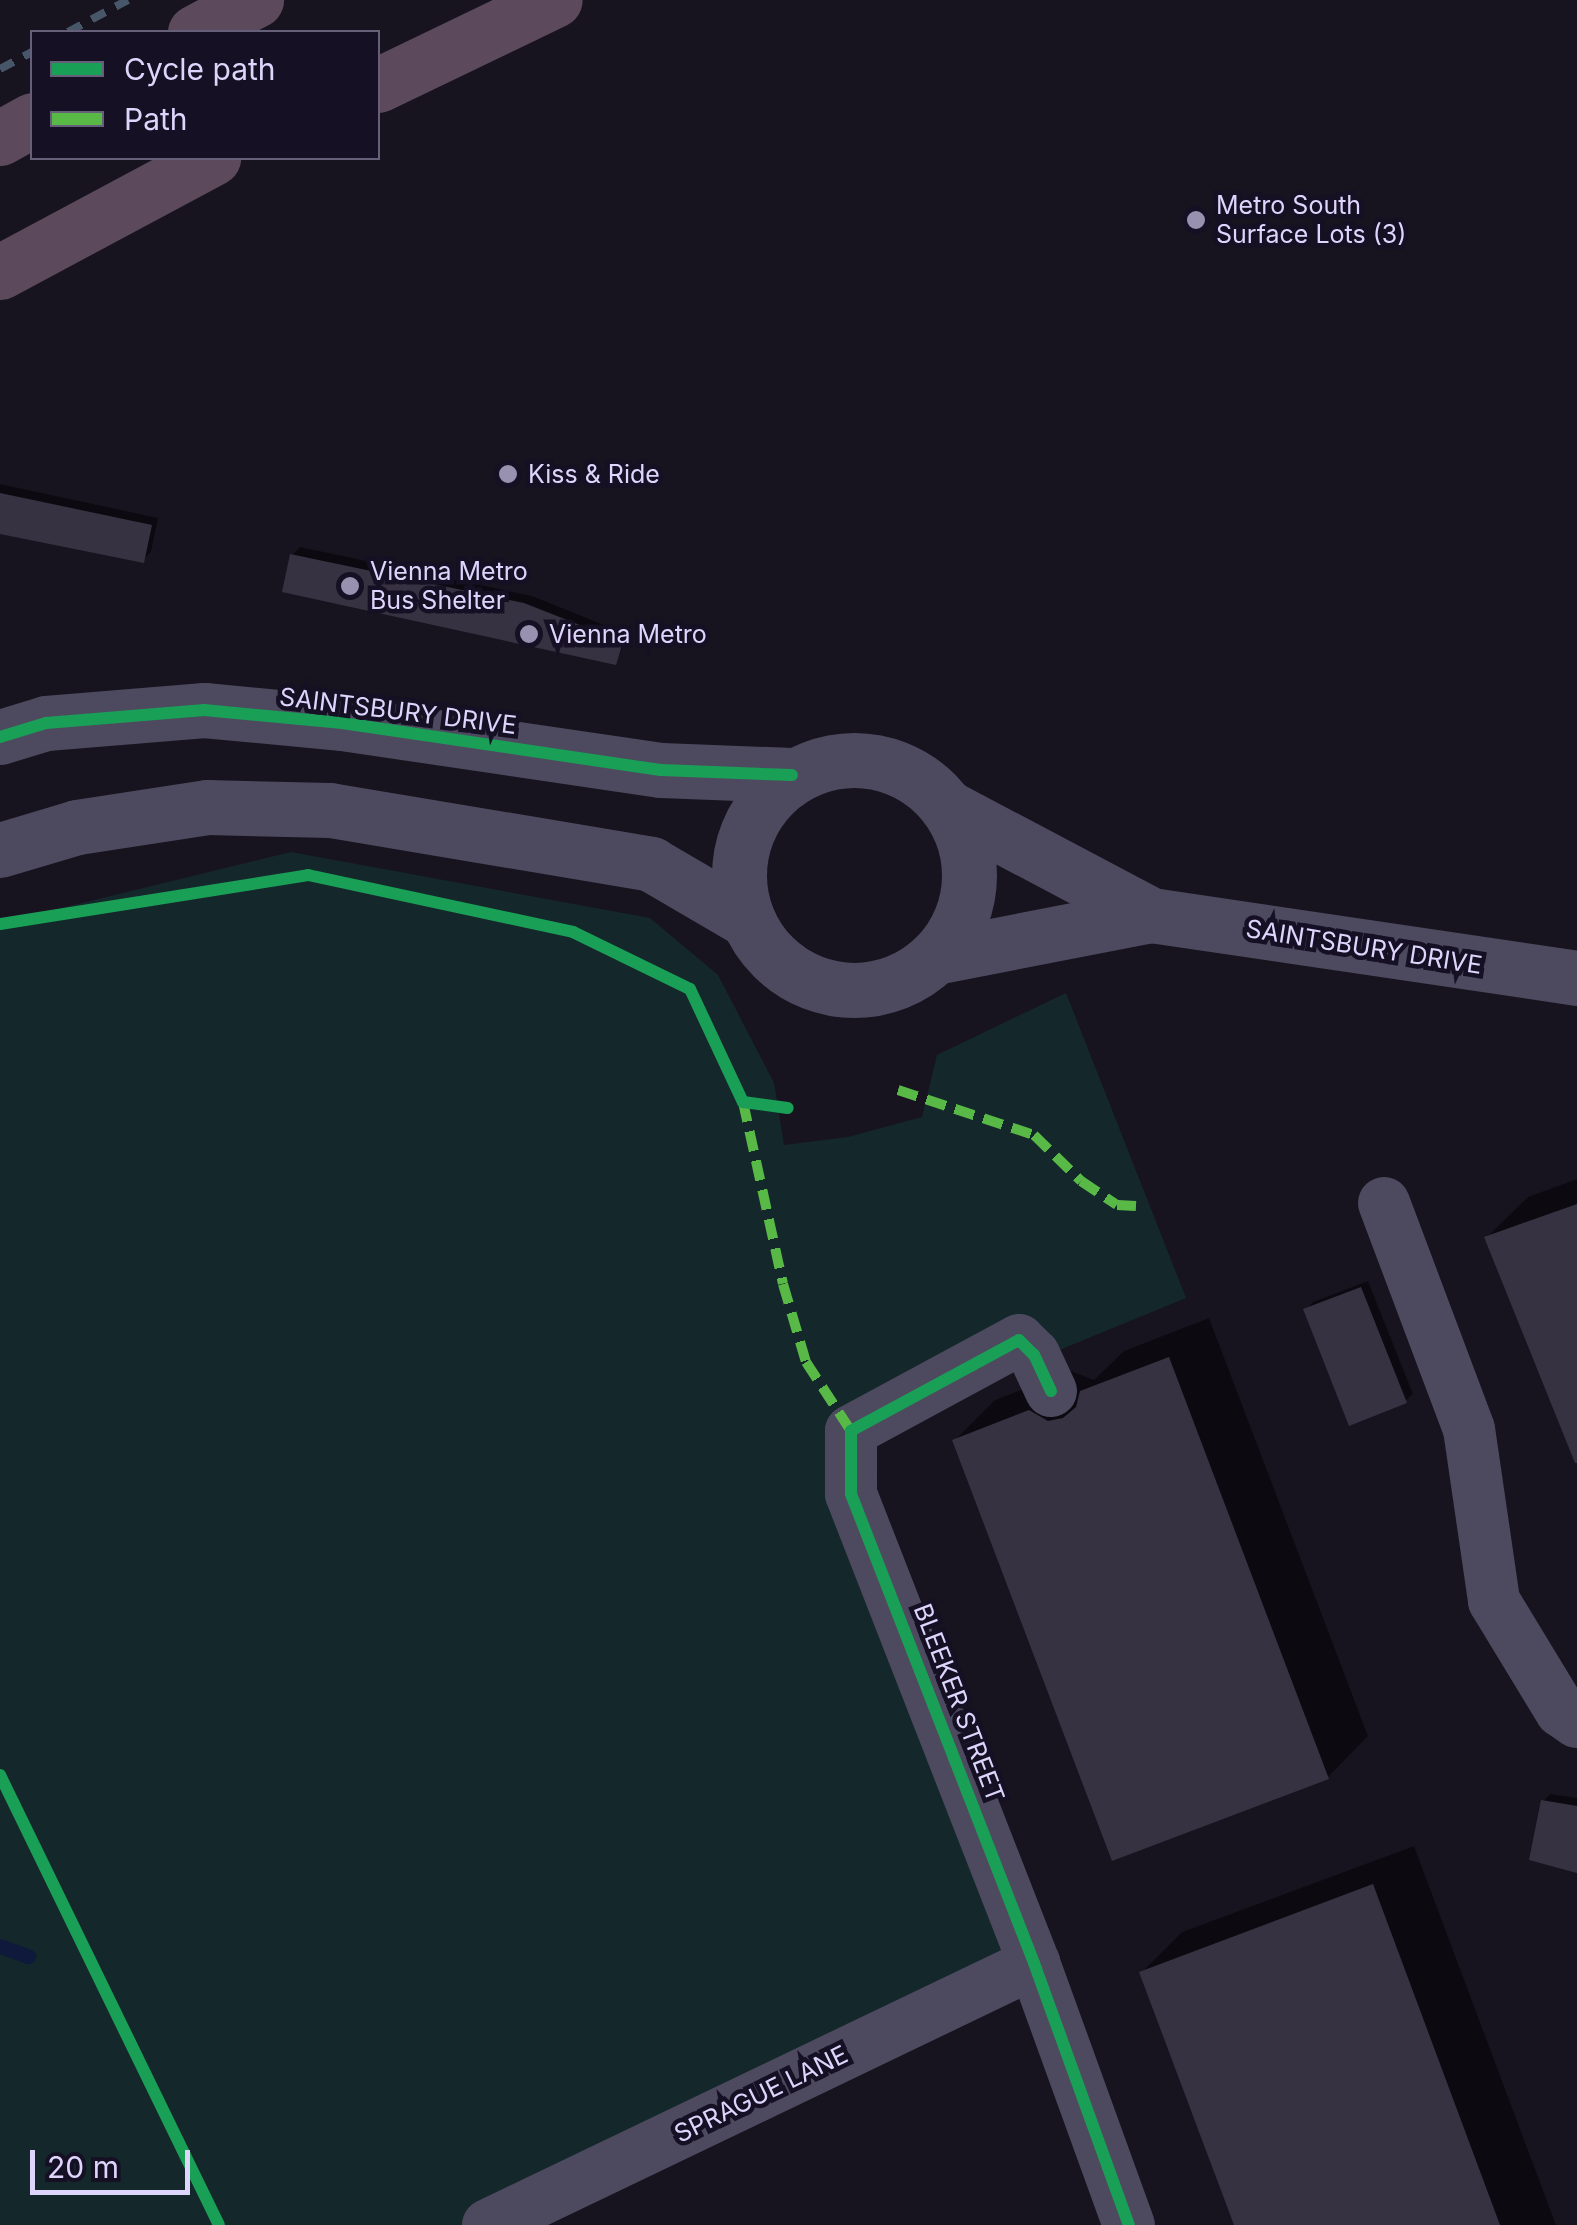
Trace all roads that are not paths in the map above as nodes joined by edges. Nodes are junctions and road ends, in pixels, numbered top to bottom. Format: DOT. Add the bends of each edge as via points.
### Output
graph roads {
  1 [pos="256,0"];
  2 [pos="500,0"];
  3 [pos="555,0"];
  4 [pos="200,30"];
  5 [pos="380,66"];
  6 [pos="380,84"];
  7 [pos="30,121"];
  8 [pos="0,138"];
  9 [pos="210,160"];
  10 [pos="223,160"];
  11 [pos="118,210"];
  12 [pos="0,272"];
  13 [pos="0,737"];
  14 [pos="792,774"];
  15 [pos="949,808"];
  16 [pos="0,850"];
  17 [pos="1152,914"];
  18 [pos="747,920"];
  19 [pos="935,957"];
  20 [pos="1577,978"];
  21 [pos="1384,1203"];
  22 [pos="1051,1391"];
  23 [pos="1577,1722"];
  24 [pos="1034,1963"];
  25 [pos="488,2225"];
  26 [pos="1129,2225"];
  1 -- 4 [label="highway"];
  2 -- 5 [label="highway"];
  3 -- 6 [label="highway"];
  7 -- 8 [label="highway"];
  9 -- 11 [label="highway"];
  10 -- 11 [label="highway"];
  11 -- 12 [label="highway"];
  13 -- 14 [label="street, SAINTSBURY DRIVE" via="46,723 204,710 662,770"];
  14 -- 15 [label="street" via="857,759 895,766 938,790"];
  14 -- 18 [label="street" via="758,810 742,846 738,882"];
  15 -- 17 [label="street, SAINTSBURY DRIVE"];
  15 -- 19 [label="street" via="967,852 969,890 958,927"];
  16 -- 18 [label="street" via="76,827 207,808 330,810 652,864"];
  17 -- 19 [label="street, SAINTSBURY DRIVE"];
  17 -- 20 [label="street, SAINTSBURY DRIVE"];
  18 -- 19 [label="street" via="781,963 831,988 868,989 904,978"];
  21 -- 23 [label="street" via="1470,1429 1494,1601 1560,1712"];
  22 -- 24 [label="street, BLEEKER STREET" via="1019,1340 851,1432 851,1494"];
  24 -- 25 [label="street, SPRAGUE LANE"];
  24 -- 26 [label="street, BLEEKER STREET"];
}
